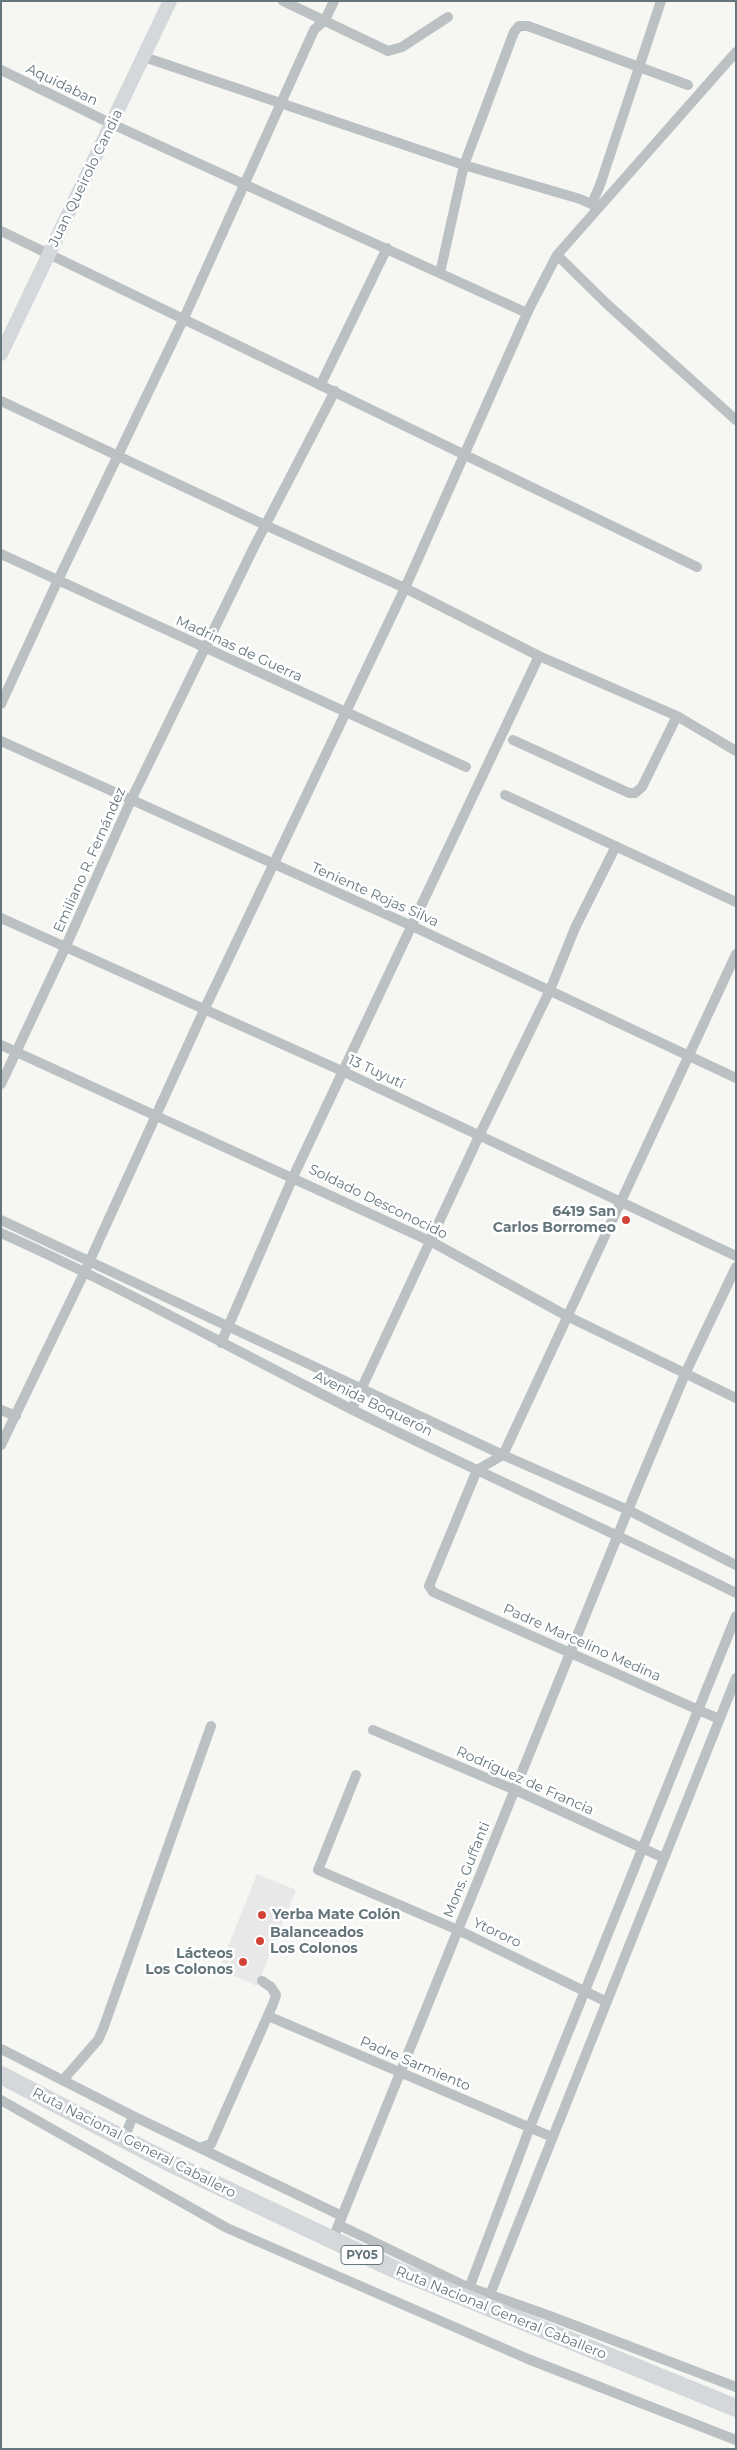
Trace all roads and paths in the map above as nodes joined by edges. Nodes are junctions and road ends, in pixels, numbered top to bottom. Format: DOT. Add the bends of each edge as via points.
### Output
graph roads {
  1 [pos="170,1"];
  2 [pos="283,1"];
  3 [pos="334,1"];
  4 [pos="661,1"];
  5 [pos="448,17"];
  6 [pos="325,20"];
  7 [pos="736,52"];
  8 [pos="144,57"];
  9 [pos="640,66"];
  10 [pos="1,70"];
  11 [pos="688,85"];
  12 [pos="280,103"];
  13 [pos="112,124"];
  14 [pos="464,165"];
  15 [pos="245,183"];
  16 [pos="595,205"];
  17 [pos="1,230"];
  18 [pos="387,248"];
  19 [pos="50,253"];
  20 [pos="557,255"];
  21 [pos="440,273"];
  22 [pos="527,313"];
  23 [pos="184,318"];
  24 [pos="1,354"];
  25 [pos="321,384"];
  26 [pos="335,391"];
  27 [pos="1,401"];
  28 [pos="736,420"];
  29 [pos="465,454"];
  30 [pos="118,457"];
  31 [pos="265,525"];
  32 [pos="1,554"];
  33 [pos="698,567"];
  34 [pos="58,580"];
  35 [pos="405,588"];
  36 [pos="206,649"];
  37 [pos="539,656"];
  38 [pos="1,704"];
  39 [pos="345,713"];
  40 [pos="677,716"];
  41 [pos="513,740"];
  42 [pos="1,741"];
  43 [pos="736,751"];
  44 [pos="466,767"];
  45 [pos="506,795"];
  46 [pos="131,800"];
  47 [pos="616,846"];
  48 [pos="274,864"];
  49 [pos="736,902"];
  50 [pos="1,918"];
  51 [pos="412,926"];
  52 [pos="65,948"];
  53 [pos="736,954"];
  54 [pos="550,990"];
  55 [pos="205,1008"];
  56 [pos="1,1045"];
  57 [pos="17,1052"];
  58 [pos="687,1056"];
  59 [pos="342,1071"];
  60 [pos="736,1078"];
  61 [pos="1,1084"];
  62 [pos="156,1115"];
  63 [pos="479,1136"];
  64 [pos="293,1177"];
  65 [pos="620,1201"];
  66 [pos="1,1220"];
  67 [pos="1,1233"];
  68 [pos="432,1242"];
  69 [pos="736,1256"];
  70 [pos="90,1260"];
  71 [pos="736,1267"];
  72 [pos="85,1270"];
  73 [pos="567,1316"];
  74 [pos="228,1325"];
  75 [pos="221,1343"];
  76 [pos="685,1374"];
  77 [pos="362,1388"];
  78 [pos="736,1398"];
  79 [pos="352,1409"];
  80 [pos="1,1410"];
  81 [pos="16,1416"];
  82 [pos="1,1445"];
  83 [pos="502,1455"];
  84 [pos="477,1470"];
  85 [pos="628,1510"];
  86 [pos="618,1534"];
  87 [pos="736,1565"];
  88 [pos="736,1593"];
  89 [pos="736,1616"];
  90 [pos="570,1652"];
  91 [pos="736,1678"];
  92 [pos="697,1711"];
  93 [pos="720,1719"];
  94 [pos="211,1726"];
  95 [pos="373,1730"];
  96 [pos="356,1775"];
  97 [pos="514,1790"];
  98 [pos="640,1848"];
  99 [pos="664,1858"];
  100 [pos="458,1930"];
  101 [pos="262,1981"];
  102 [pos="585,1990"];
  103 [pos="607,2002"];
  104 [pos="268,2016"];
  105 [pos="1,2049"];
  106 [pos="400,2072"];
  107 [pos="1,2075"];
  108 [pos="62,2080"];
  109 [pos="1,2100"];
  110 [pos="133,2116"];
  111 [pos="530,2127"];
  112 [pos="552,2137"];
  113 [pos="124,2139"];
  114 [pos="202,2147"];
  115 [pos="338,2227"];
  116 [pos="468,2294"];
  117 [pos="488,2301"];
  118 [pos="736,2387"];
  119 [pos="736,2408"];
  120 [pos="736,2440"];
  1 -- 8 [label="street, Juan Queirolo Candia"];
  2 -- 6 [label="street"];
  3 -- 6 [label="street"];
  4 -- 9 [label="street"];
  5 -- 6 [label="street" via="402,47 388,51"];
  6 -- 12 [label="street" via="314,30"];
  7 -- 16 [label="street" via="629,175"];
  8 -- 12 [label="street"];
  8 -- 13 [label="street, Juan Queirolo Candia"];
  9 -- 11 [label="street"];
  9 -- 14 [label="street" via="528,26 519,26"];
  9 -- 16 [label="street"];
  10 -- 13 [label="street, Aquidaban"];
  12 -- 14 [label="street"];
  12 -- 15 [label="street"];
  13 -- 15 [label="street, Aquidaban"];
  13 -- 19 [label="street, Juan Queirolo Candia"];
  14 -- 16 [label="street"];
  14 -- 21 [label="street"];
  15 -- 18 [label="street, Aquidaban"];
  15 -- 23 [label="street"];
  16 -- 20 [label="street"];
  17 -- 19 [label="street"];
  18 -- 21 [label="street, Aquidaban"];
  18 -- 25 [label="street"];
  19 -- 23 [label="street"];
  19 -- 24 [label="street, Juan Queirolo Candia"];
  20 -- 22 [label="street"];
  20 -- 28 [label="street"];
  21 -- 22 [label="street, Aquidaban"];
  22 -- 29 [label="street"];
  23 -- 25 [label="street"];
  23 -- 30 [label="street"];
  25 -- 26 [label="street"];
  26 -- 29 [label="street"];
  26 -- 31 [label="street, Emiliano R. Fernández"];
  27 -- 30 [label="street"];
  29 -- 33 [label="street"];
  29 -- 35 [label="street"];
  30 -- 31 [label="street"];
  30 -- 34 [label="street"];
  31 -- 35 [label="street"];
  31 -- 36 [label="street, Emiliano R. Fernández"];
  32 -- 34 [label="street, Madrinas de Guerra"];
  34 -- 36 [label="street, Madrinas de Guerra"];
  34 -- 38 [label="street"];
  35 -- 37 [label="street"];
  35 -- 39 [label="street"];
  36 -- 39 [label="street, Madrinas de Guerra"];
  36 -- 46 [label="street, Emiliano R. Fernández"];
  37 -- 40 [label="street"];
  37 -- 51 [label="street"];
  39 -- 44 [label="street, Madrinas de Guerra"];
  39 -- 48 [label="street"];
  40 -- 41 [label="street" via="642,787 635,793"];
  40 -- 43 [label="street"];
  42 -- 46 [label="street, Teniente Rojas Silva"];
  45 -- 47 [label="street"];
  46 -- 48 [label="street, Teniente Rojas Silva"];
  46 -- 52 [label="street, Emiliano R. Fernández"];
  47 -- 49 [label="street"];
  47 -- 54 [label="street"];
  48 -- 51 [label="street, Teniente Rojas Silva"];
  48 -- 55 [label="street"];
  50 -- 52 [label="street, 13 Tuyutí"];
  51 -- 54 [label="street, Teniente Rojas Silva"];
  51 -- 59 [label="street"];
  52 -- 55 [label="street, 13 Tuyutí"];
  52 -- 57 [label="street, Emiliano R. Fernández"];
  53 -- 58 [label="street"];
  54 -- 58 [label="street, Teniente Rojas Silva"];
  54 -- 63 [label="street"];
  55 -- 59 [label="street, 13 Tuyutí"];
  55 -- 62 [label="street"];
  56 -- 57 [label="street, Soldado Desconocido"];
  57 -- 61 [label="street, Emiliano R. Fernández"];
  57 -- 62 [label="street, Soldado Desconocido"];
  58 -- 60 [label="street, Teniente Rojas Silva"];
  58 -- 65 [label="street"];
  59 -- 63 [label="street, 13 Tuyutí"];
  59 -- 64 [label="street"];
  62 -- 64 [label="street, Soldado Desconocido"];
  62 -- 70 [label="street"];
  63 -- 65 [label="street, 13 Tuyutí"];
  63 -- 68 [label="street"];
  64 -- 68 [label="street, Soldado Desconocido"];
  64 -- 74 [label="street"];
  65 -- 69 [label="street, 13 Tuyutí"];
  65 -- 73 [label="street"];
  66 -- 70 [label="street, Avenida Boquerón"];
  67 -- 72 [label="street, Avenida Boquerón"];
  68 -- 73 [label="street, Soldado Desconocido"];
  68 -- 77 [label="street"];
  70 -- 72 [label="street"];
  70 -- 74 [label="street, Avenida Boquerón"];
  71 -- 76 [label="street, Mons. Guffanti"];
  72 -- 75 [label="street, Avenida Boquerón"];
  72 -- 81 [label="street"];
  73 -- 76 [label="street, Soldado Desconocido"];
  73 -- 83 [label="street"];
  74 -- 75 [label="street"];
  74 -- 77 [label="street, Avenida Boquerón"];
  75 -- 79 [label="street, Avenida Boquerón"];
  76 -- 78 [label="street, Soldado Desconocido"];
  76 -- 85 [label="street, Mons. Guffanti"];
  77 -- 79 [label="street"];
  77 -- 83 [label="street, Avenida Boquerón"];
  79 -- 84 [label="street, Avenida Boquerón"];
  80 -- 81 [label="street"];
  81 -- 82 [label="street"];
  83 -- 84 [label="street"];
  83 -- 85 [label="street, Avenida Boquerón"];
  84 -- 86 [label="street, Avenida Boquerón"];
  84 -- 90 [label="street, Padre Marcelino Medina" via="429,1586 433,1592"];
  85 -- 86 [label="street, Mons. Guffanti"];
  85 -- 87 [label="street, Avenida Boquerón"];
  86 -- 88 [label="street, Avenida Boquerón"];
  86 -- 90 [label="street, Mons. Guffanti"];
  89 -- 92 [label="street"];
  90 -- 92 [label="street, Padre Marcelino Medina"];
  90 -- 97 [label="street, Mons. Guffanti"];
  91 -- 93 [label="street"];
  92 -- 93 [label="street, Padre Marcelino Medina"];
  92 -- 98 [label="street"];
  93 -- 99 [label="street"];
  94 -- 108 [label="street" via="103,2029 98,2040"];
  95 -- 97 [label="street, Rodríguez de Francia"];
  96 -- 100 [label="street, Ytororo" via="318,1870"];
  97 -- 98 [label="street, Rodríguez de Francia"];
  97 -- 100 [label="street, Mons. Guffanti"];
  98 -- 99 [label="street, Rodríguez de Francia"];
  98 -- 102 [label="street"];
  99 -- 103 [label="street"];
  100 -- 102 [label="street, Ytororo"];
  100 -- 106 [label="street, Mons. Guffanti"];
  101 -- 104 [label="street" via="276,1995"];
  102 -- 103 [label="street, Ytororo"];
  102 -- 111 [label="street"];
  103 -- 112 [label="street"];
  104 -- 106 [label="street, Padre Sarmiento"];
  104 -- 114 [label="street" via="211,2144"];
  105 -- 108 [label="street"];
  106 -- 111 [label="street, Padre Sarmiento"];
  106 -- 115 [label="street, Mons. Guffanti"];
  107 -- 113 [label="highway, Ruta Nacional General Caballero / PY05"];
  108 -- 110 [label="street"];
  109 -- 120 [label="street" via="227,2228 528,2359"];
  110 -- 113 [label="street"];
  110 -- 114 [label="street"];
  111 -- 112 [label="street, Padre Sarmiento"];
  111 -- 116 [label="street"];
  112 -- 117 [label="street"];
  113 -- 115 [label="highway, Ruta Nacional General Caballero / PY05"];
  114 -- 115 [label="street"];
  115 -- 116 [label="highway, Ruta Nacional General Caballero / PY05"];
  116 -- 117 [label="highway, Ruta Nacional General Caballero / PY05"];
  117 -- 118 [label="street"];
  117 -- 119 [label="highway, Ruta Nacional General Caballero / PY05"];
}
